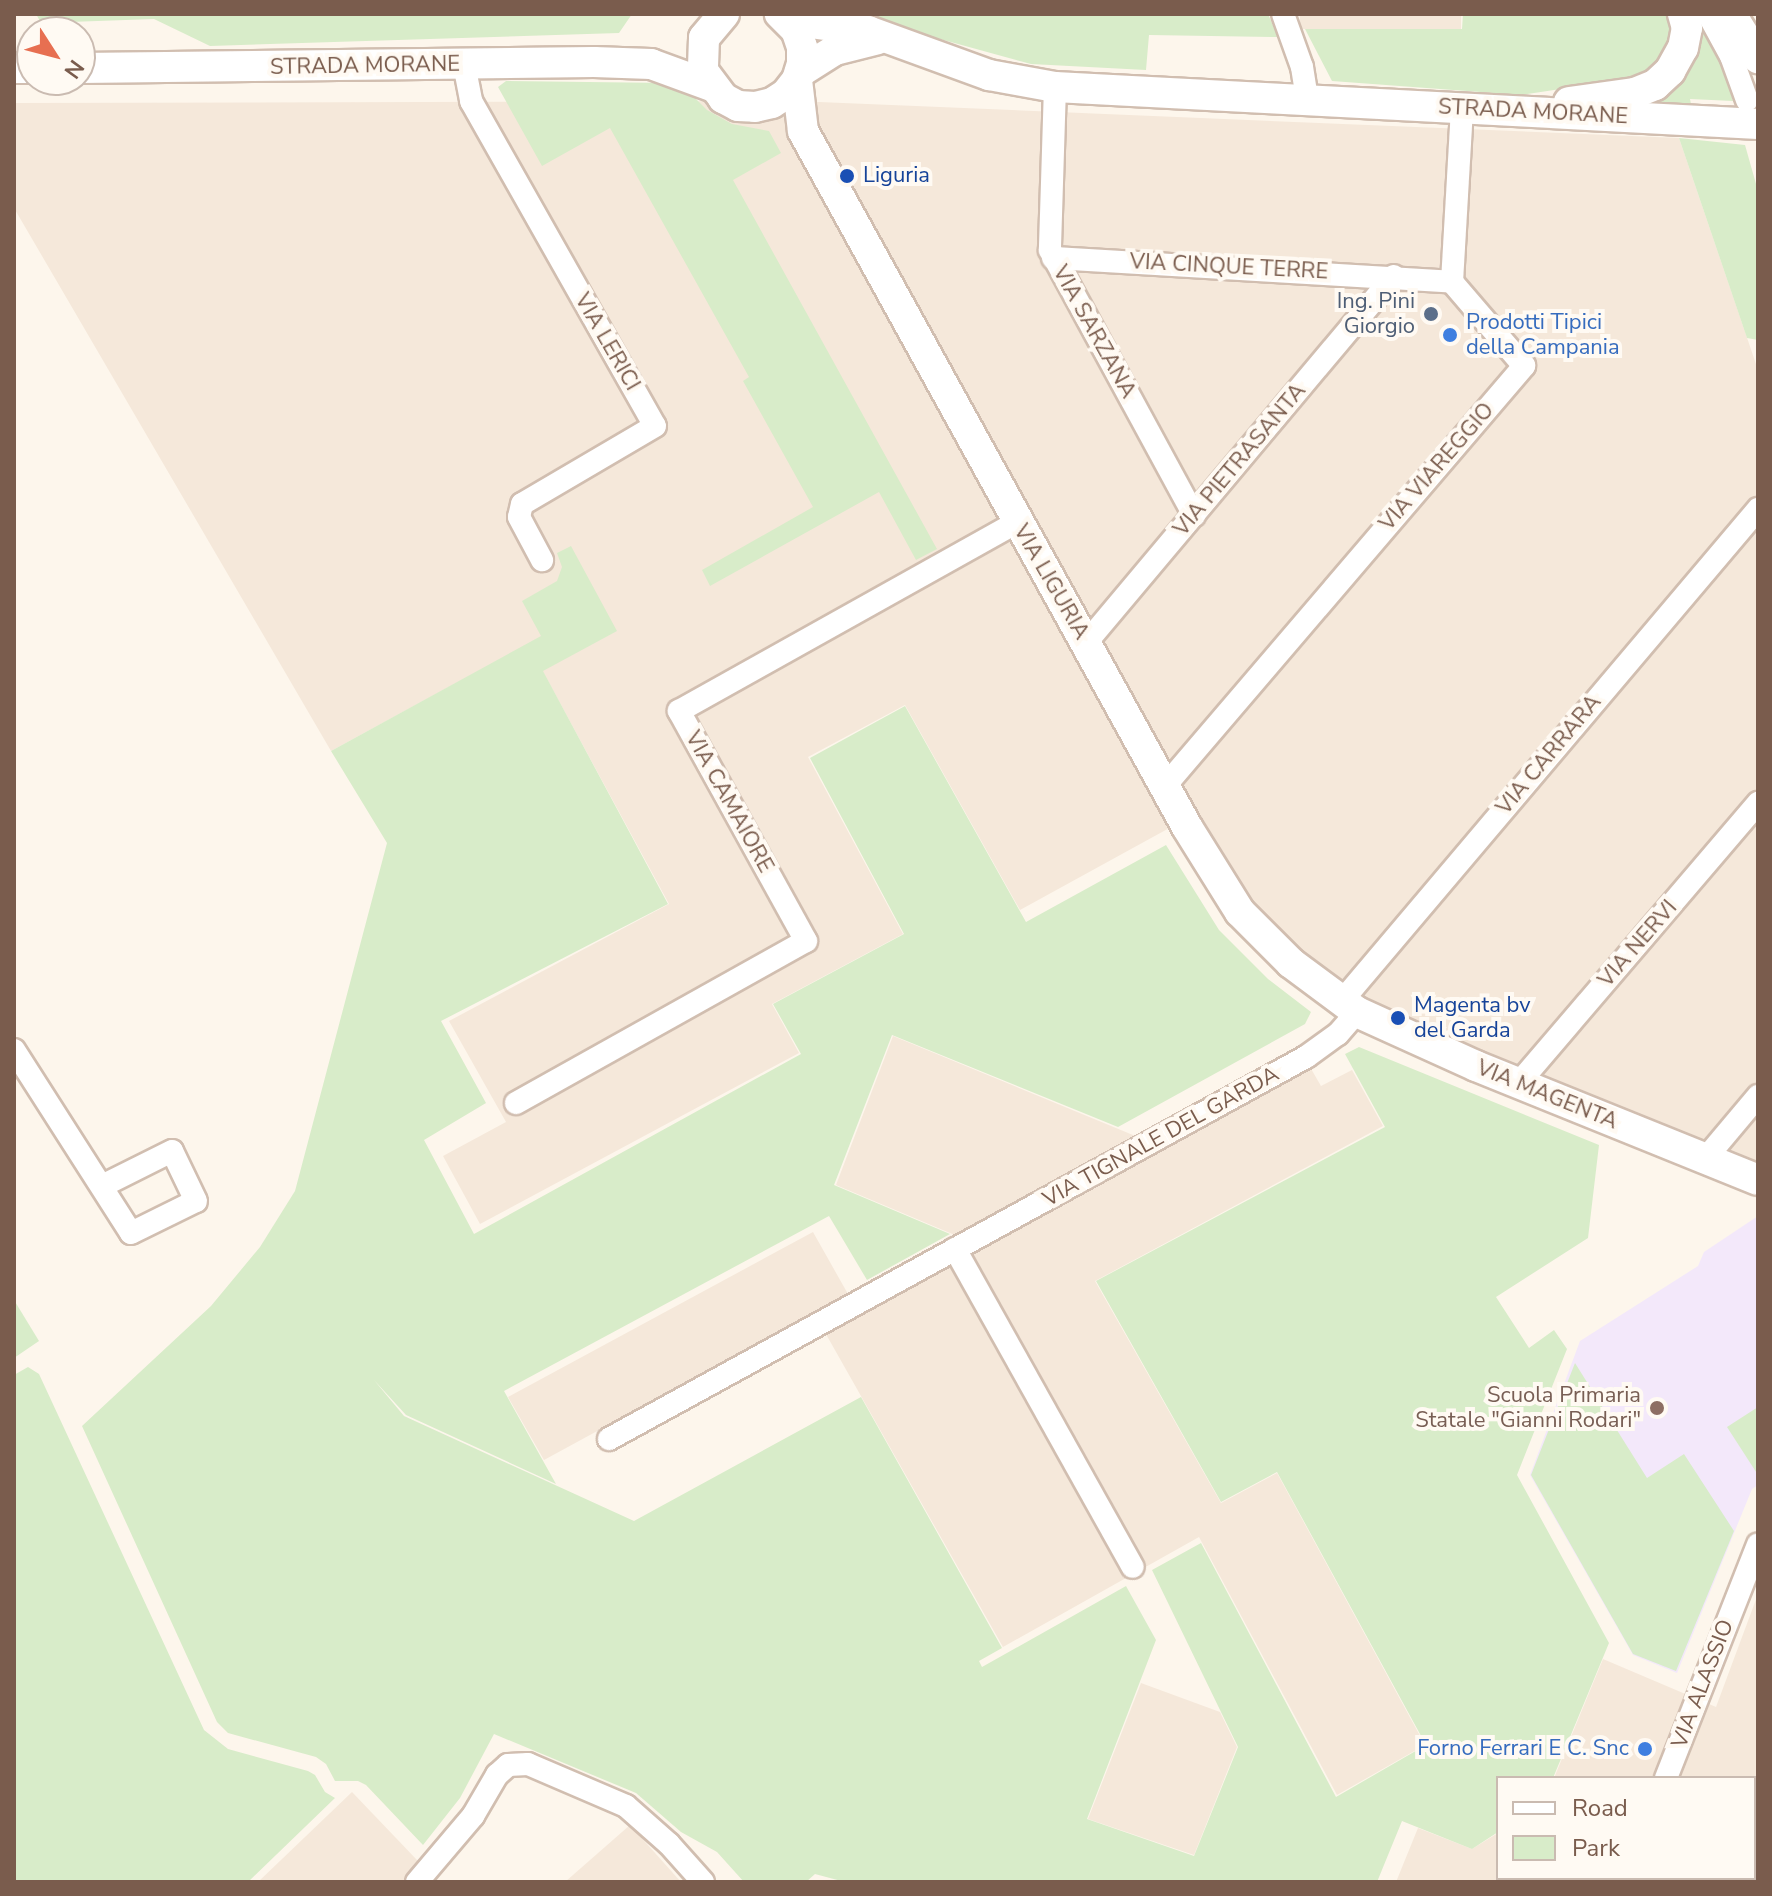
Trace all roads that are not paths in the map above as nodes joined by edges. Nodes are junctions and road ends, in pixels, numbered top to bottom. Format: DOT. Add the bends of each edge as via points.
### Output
graph roads {
  1 [pos="1283,14"];
  2 [pos="1683,14"];
  3 [pos="1708,14"];
  4 [pos="1731,14"];
  5 [pos="784,17"];
  6 [pos="712,23"];
  7 [pos="888,38"];
  8 [pos="1758,58"];
  9 [pos="464,64"];
  10 [pos="651,64"];
  11 [pos="96,68"];
  12 [pos="798,76"];
  13 [pos="711,86"];
  14 [pos="1055,87"];
  15 [pos="1307,100"];
  16 [pos="761,106"];
  17 [pos="1462,107"];
  18 [pos="1528,111"];
  19 [pos="1752,112"];
  20 [pos="803,131"];
  21 [pos="1053,258"];
  22 [pos="1394,276"];
  23 [pos="1452,282"];
  24 [pos="1758,509"];
  25 [pos="1194,515"];
  26 [pos="1017,522"];
  27 [pos="542,560"];
  28 [pos="1086,643"];
  29 [pos="1165,786"];
  30 [pos="1758,803"];
  31 [pos="1349,1007"];
  32 [pos="14,1050"];
  33 [pos="1518,1084"];
  34 [pos="1758,1096"];
  35 [pos="516,1103"];
  36 [pos="1706,1158"];
  37 [pos="1758,1180"];
  38 [pos="102,1186"];
  39 [pos="955,1249"];
  40 [pos="609,1439"];
  41 [pos="1758,1545"];
  42 [pos="1133,1567"];
  43 [pos="1667,1776"];
  44 [pos="417,1882"];
  45 [pos="703,1882"];
  1 -- 15 [label="street" via="1302,67"];
  2 -- 18 [label="street" via="1683,48 1655,85"];
  3 -- 19 [label="street"];
  4 -- 8 [label="street"];
  5 -- 7 [label="street, STRADA MORANE"];
  5 -- 12 [label="street, VIA LIGURIA" via="802,47"];
  6 -- 10 [label="street, STRADA MORANE"];
  6 -- 13 [label="street" via="701,55"];
  7 -- 12 [label="street" via="835,50"];
  7 -- 14 [label="street, STRADA MORANE" via="989,75"];
  9 -- 10 [label="street, STRADA MORANE"];
  9 -- 11 [label="street, STRADA MORANE"];
  9 -- 27 [label="street, VIA LERICI" via="471,101 655,426 522,504 519,517"];
  10 -- 13 [label="street, STRADA MORANE"];
  12 -- 16 [label="street" via="786,94"];
  12 -- 20 [label="street, VIA LIGURIA"];
  13 -- 16 [label="street, STRADA MORANE" via="738,106"];
  14 -- 15 [label="street, STRADA MORANE"];
  14 -- 21 [label="street, VIA SARZANA"];
  15 -- 17 [label="street, STRADA MORANE"];
  16 -- 20 [label="street"];
  17 -- 18 [label="street, STRADA MORANE"];
  17 -- 23 [label="street"];
  18 -- 19 [label="street, STRADA MORANE"];
  20 -- 26 [label="street, VIA LIGURIA"];
  21 -- 22 [label="street, VIA CINQUE TERRE"];
  21 -- 25 [label="street, VIA SARZANA"];
  22 -- 23 [label="street, VIA CINQUE TERRE"];
  22 -- 25 [label="street, VIA PIETRASANTA"];
  23 -- 29 [label="street, VIA VIAREGGIO" via="1524,366"];
  24 -- 31 [label="street, VIA CARRARA"];
  25 -- 28 [label="street, VIA PIETRASANTA"];
  26 -- 28 [label="street, VIA LIGURIA"];
  26 -- 35 [label="street, VIA CAMAIORE" via="679,711 806,941"];
  28 -- 29 [label="street, VIA LIGURIA"];
  29 -- 31 [label="street, VIA LIGURIA" via="1240,912 1291,963"];
  30 -- 33 [label="street, VIA NERVI"];
  31 -- 33 [label="street, VIA MAGENTA"];
  31 -- 39 [label="street, VIA TIGNALE DEL GARDA" via="1338,1034 1306,1057"];
  32 -- 38 [label="street"];
  33 -- 36 [label="street, VIA MAGENTA"];
  34 -- 36 [label="street"];
  36 -- 37 [label="street, VIA MAGENTA"];
  39 -- 40 [label="street, VIA TIGNALE DEL GARDA"];
  39 -- 42 [label="street"];
  41 -- 43 [label="street, VIA ALASSIO"];
  44 -- 45 [label="street" via="465,1826 497,1775 508,1765 528,1764 626,1806"];
}
